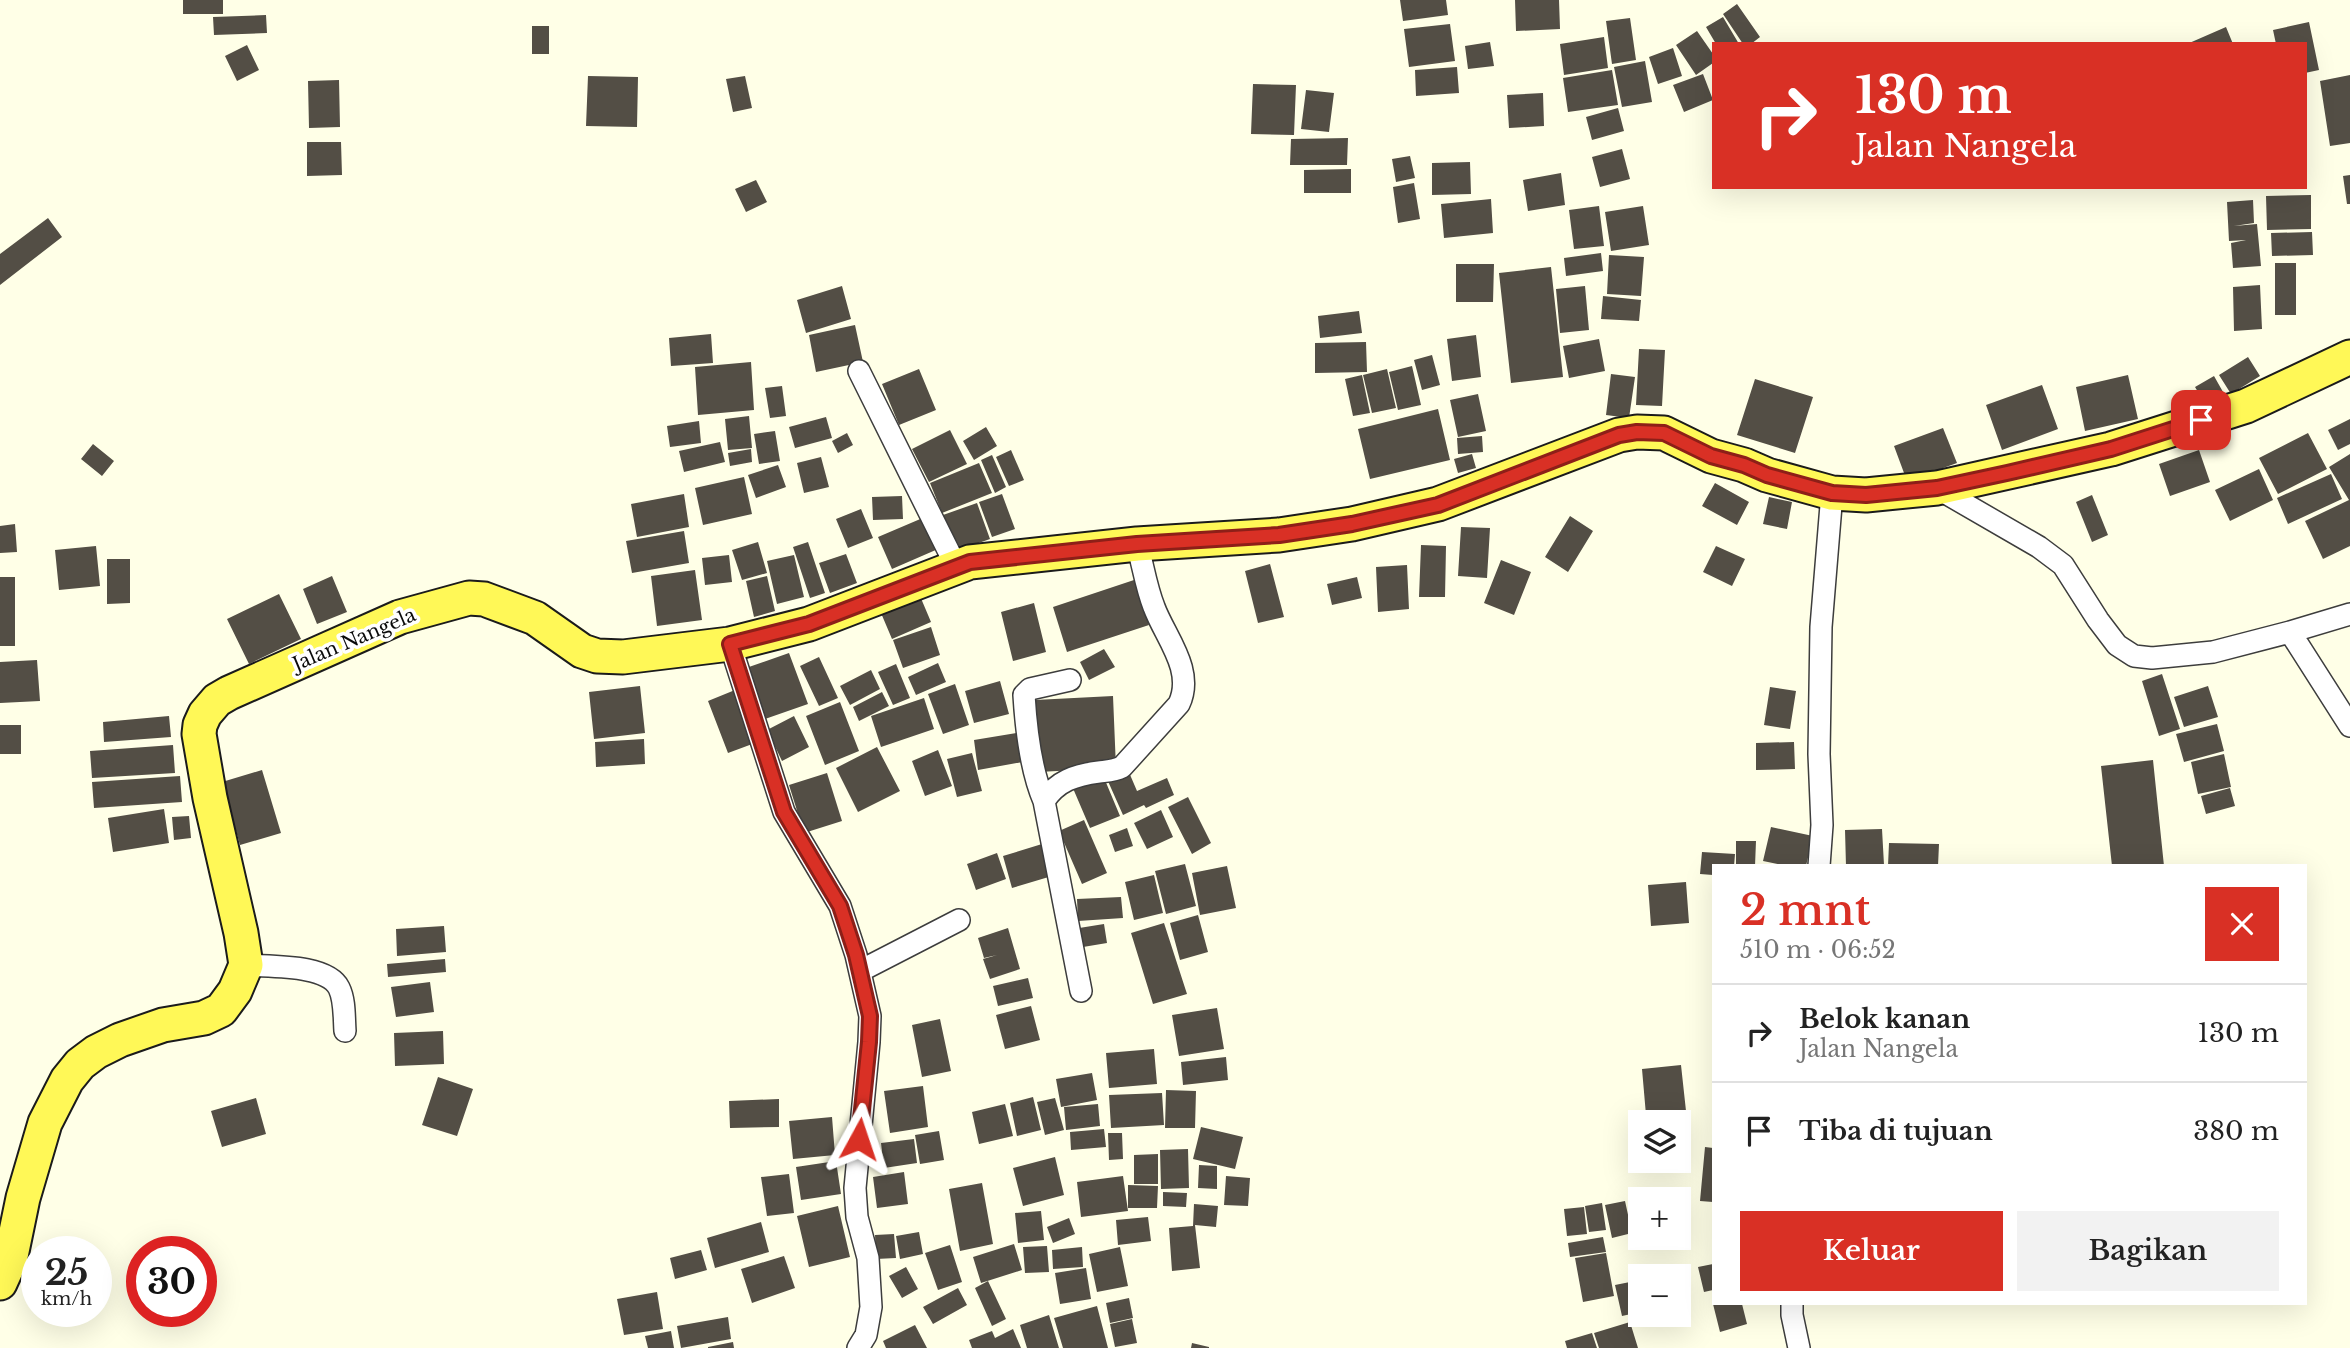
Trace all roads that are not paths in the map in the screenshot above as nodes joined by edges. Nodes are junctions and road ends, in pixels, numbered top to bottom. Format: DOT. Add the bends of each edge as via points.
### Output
graph roads {
  1 [pos="2350,357"];
  2 [pos="859,371"];
  3 [pos="1937,488"];
  4 [pos="1832,493"];
  5 [pos="1137,544"];
  6 [pos="956,566"];
  7 [pos="2350,614"];
  8 [pos="2290,632"];
  9 [pos="730,644"];
  10 [pos="1070,680"];
  11 [pos="2350,726"];
  12 [pos="1044,801"];
  13 [pos="1819,864"];
  14 [pos="959,920"];
  15 [pos="246,965"];
  16 [pos="860,971"];
  17 [pos="1081,991"];
  18 [pos="345,1031"];
  19 [pos="0,1283"];
  20 [pos="1792,1305"];
  21 [pos="858,1348"];
  22 [pos="1799,1348"];
  1 -- 3 [label="main road, Jalan Nangela" via="2246,406 2111,449"];
  2 -- 6 [label="street"];
  3 -- 4 [label="main road, Jalan Nangela" via="1866,495"];
  3 -- 8 [label="street" via="2063,565 2098,620 2118,645 2134,656 2213,652"];
  4 -- 5 [label="main road, Jalan Nangela" via="1711,456 1664,433 1637,432 1438,505 1279,535"];
  4 -- 13 [label="street" via="1821,627"];
  5 -- 6 [label="main road, Jalan Nangela" via="1000,557"];
  5 -- 12 [label="street" via="1151,600 1181,662 1182,696 1122,767 1061,783"];
  6 -- 9 [label="main road, Jalan Nangela" via="809,624"];
  7 -- 8 [label="street"];
  8 -- 11 [label="street"];
  9 -- 15 [label="main road, Jalan Nangela" via="597,656 582,651 535,618 469,598 400,617 218,700 205,714 199,734"];
  9 -- 16 [label="street" via="784,812 840,906"];
  10 -- 12 [label="street" via="1030,689 1024,695"];
  12 -- 17 [label="street"];
  14 -- 16 [label="street"];
  15 -- 18 [label="street" via="326,975 338,987"];
  15 -- 19 [label="main road" via="221,1010 120,1040 80,1064 67,1080 45,1123 10,1261"];
  16 -- 21 [label="street" via="870,1031 855,1204 868,1258 871,1307 866,1335"];
  20 -- 22 [label="street"];
}
